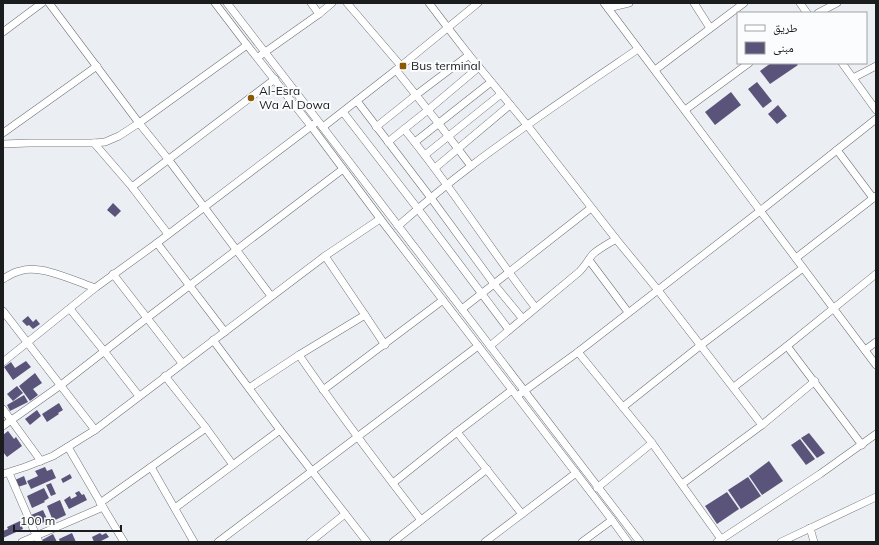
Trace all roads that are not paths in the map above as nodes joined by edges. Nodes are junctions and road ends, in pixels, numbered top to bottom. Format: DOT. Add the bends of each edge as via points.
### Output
graph roads {
  1 [pos="42,3"];
  2 [pos="49,3"];
  3 [pos="215,3"];
  4 [pos="226,3"];
  5 [pos="311,3"];
  6 [pos="332,3"];
  7 [pos="347,3"];
  8 [pos="429,3"];
  9 [pos="478,3"];
  10 [pos="629,3"];
  11 [pos="694,3"];
  12 [pos="744,3"];
  13 [pos="800,3"];
  14 [pos="837,3"];
  15 [pos="606,6"];
  16 [pos="806,12"];
  17 [pos="820,12"];
  18 [pos="319,14"];
  19 [pos="448,28"];
  20 [pos="710,28"];
  21 [pos="3,32"];
  22 [pos="247,44"];
  23 [pos="638,49"];
  24 [pos="265,52"];
  25 [pos="469,55"];
  26 [pos="258,58"];
  27 [pos="748,64"];
  28 [pos="843,64"];
  29 [pos="97,66"];
  30 [pos="876,66"];
  31 [pos="479,67"];
  32 [pos="398,68"];
  33 [pos="655,70"];
  34 [pos="853,78"];
  35 [pos="274,79"];
  36 [pos="492,82"];
  37 [pos="501,94"];
  38 [pos="416,95"];
  39 [pos="357,101"];
  40 [pos="510,105"];
  41 [pos="428,110"];
  42 [pos="685,110"];
  43 [pos="876,110"];
  44 [pos="343,112"];
  45 [pos="876,119"];
  46 [pos="318,120"];
  47 [pos="139,123"];
  48 [pos="439,124"];
  49 [pos="527,125"];
  50 [pos="311,126"];
  51 [pos="323,127"];
  52 [pos="376,127"];
  53 [pos="404,129"];
  54 [pos="3,133"];
  55 [pos="448,136"];
  56 [pos="388,142"];
  57 [pos="415,142"];
  58 [pos="94,143"];
  59 [pos="3,144"];
  60 [pos="458,148"];
  61 [pos="837,150"];
  62 [pos="425,155"];
  63 [pos="168,159"];
  64 [pos="471,166"];
  65 [pos="435,168"];
  66 [pos="343,169"];
  67 [pos="447,185"];
  68 [pos="132,187"];
  69 [pos="875,197"];
  70 [pos="431,198"];
  71 [pos="204,207"];
  72 [pos="591,208"];
  73 [pos="418,209"];
  74 [pos="760,211"];
  75 [pos="393,219"];
  76 [pos="382,222"];
  77 [pos="398,226"];
  78 [pos="168,234"];
  79 [pos="616,239"];
  80 [pos="157,243"];
  81 [pos="236,251"];
  82 [pos="325,256"];
  83 [pos="796,258"];
  84 [pos="589,260"];
  85 [pos="804,268"];
  86 [pos="508,272"];
  87 [pos="114,274"];
  88 [pos="876,274"];
  89 [pos="3,279"];
  90 [pos="494,284"];
  91 [pos="190,286"];
  92 [pos="95,288"];
  93 [pos="657,289"];
  94 [pos="482,294"];
  95 [pos="271,296"];
  96 [pos="443,300"];
  97 [pos="535,307"];
  98 [pos="833,308"];
  99 [pos="70,309"];
  100 [pos="462,309"];
  101 [pos="3,311"];
  102 [pos="628,312"];
  103 [pos="366,315"];
  104 [pos="147,318"];
  105 [pos="522,318"];
  106 [pos="509,330"];
  107 [pos="225,332"];
  108 [pos="213,340"];
  109 [pos="27,342"];
  110 [pos="876,342"];
  111 [pos="384,345"];
  112 [pos="701,345"];
  113 [pos="478,346"];
  114 [pos="490,346"];
  115 [pos="787,346"];
  116 [pos="864,350"];
  117 [pos="104,351"];
  118 [pos="578,352"];
  119 [pos="299,356"];
  120 [pos="3,362"];
  121 [pos="182,363"];
  122 [pos="876,365"];
  123 [pos="165,376"];
  124 [pos="815,381"];
  125 [pos="61,385"];
  126 [pos="734,387"];
  127 [pos="249,388"];
  128 [pos="323,390"];
  129 [pos="512,390"];
  130 [pos="524,391"];
  131 [pos="139,396"];
  132 [pos="517,396"];
  133 [pos="623,407"];
  134 [pos="3,409"];
  135 [pos="11,420"];
  136 [pos="762,425"];
  137 [pos="3,426"];
  138 [pos="206,428"];
  139 [pos="95,430"];
  140 [pos="280,430"];
  141 [pos="457,432"];
  142 [pos="876,434"];
  143 [pos="358,437"];
  144 [pos="652,444"];
  145 [pos="862,445"];
  146 [pos="68,447"];
  147 [pos="41,461"];
  148 [pos="233,465"];
  149 [pos="151,467"];
  150 [pos="487,469"];
  151 [pos="312,471"];
  152 [pos="6,473"];
  153 [pos="576,473"];
  154 [pos="393,483"];
  155 [pos="682,484"];
  156 [pos="597,488"];
  157 [pos="876,497"];
  158 [pos="101,505"];
  159 [pos="175,508"];
  160 [pos="345,514"];
  161 [pos="522,514"];
  162 [pos="421,520"];
  163 [pos="612,520"];
  164 [pos="810,528"];
  165 [pos="38,539"];
  166 [pos="720,541"];
  167 [pos="22,542"];
  168 [pos="124,542"];
  169 [pos="194,542"];
  170 [pos="218,542"];
  171 [pos="310,542"];
  172 [pos="367,542"];
  173 [pos="393,542"];
  174 [pos="485,542"];
  175 [pos="582,542"];
  176 [pos="628,542"];
  177 [pos="640,542"];
  178 [pos="781,542"];
  179 [pos="814,542"];
  1 -- 21 [label="street"];
  2 -- 29 [label="street"];
  3 -- 22 [label="street"];
  4 -- 24 [label="street"];
  5 -- 18 [label="street"];
  6 -- 18 [label="street"];
  7 -- 32 [label="street"];
  8 -- 19 [label="street"];
  9 -- 19 [label="street"];
  10 -- 15 [label="street"];
  11 -- 20 [label="street"];
  12 -- 20 [label="street"];
  13 -- 16 [label="street"];
  14 -- 17 [label="street"];
  15 -- 23 [label="street"];
  18 -- 24 [label="street"];
  19 -- 25 [label="street"];
  19 -- 32 [label="street"];
  20 -- 33 [label="street"];
  22 -- 26 [label="street"];
  22 -- 47 [label="street"];
  23 -- 33 [label="street"];
  23 -- 49 [label="street"];
  24 -- 26 [label="street"];
  24 -- 46 [label="street"];
  25 -- 31 [label="street"];
  25 -- 38 [label="street"];
  26 -- 35 [label="street"];
  27 -- 42 [label="street"];
  28 -- 34 [label="street"];
  29 -- 47 [label="street"];
  29 -- 54 [label="street"];
  30 -- 34 [label="street"];
  31 -- 36 [label="street"];
  31 -- 41 [label="street"];
  32 -- 38 [label="street"];
  32 -- 39 [label="street"];
  33 -- 42 [label="street"];
  34 -- 43 [label="street"];
  35 -- 50 [label="street"];
  35 -- 63 [label="street"];
  36 -- 37 [label="street"];
  36 -- 48 [label="street"];
  37 -- 40 [label="street"];
  37 -- 55 [label="street"];
  38 -- 41 [label="street"];
  38 -- 52 [label="street"];
  39 -- 44 [label="street"];
  39 -- 52 [label="street"];
  40 -- 49 [label="street"];
  40 -- 60 [label="street"];
  41 -- 48 [label="street"];
  41 -- 53 [label="street"];
  42 -- 74 [label="street"];
  44 -- 51 [label="street"];
  44 -- 73 [label="street"];
  45 -- 61 [label="street"];
  46 -- 50 [label="street"];
  46 -- 51 [label="street"];
  47 -- 58 [label="street" via="106,142"];
  47 -- 63 [label="street"];
  48 -- 55 [label="street"];
  48 -- 57 [label="street"];
  49 -- 64 [label="street"];
  49 -- 72 [label="street"];
  50 -- 66 [label="street"];
  50 -- 71 [label="street"];
  51 -- 75 [label="street"];
  52 -- 56 [label="street"];
  53 -- 56 [label="street"];
  53 -- 57 [label="street"];
  55 -- 60 [label="street"];
  55 -- 62 [label="street"];
  56 -- 70 [label="street"];
  57 -- 62 [label="street"];
  58 -- 59 [label="street"];
  58 -- 68 [label="street"];
  60 -- 64 [label="street"];
  60 -- 65 [label="street"];
  61 -- 69 [label="street"];
  61 -- 74 [label="street"];
  62 -- 65 [label="street"];
  63 -- 68 [label="street"];
  63 -- 71 [label="street"];
  64 -- 67 [label="street"];
  65 -- 67 [label="street"];
  66 -- 76 [label="street"];
  66 -- 81 [label="street"];
  67 -- 70 [label="street"];
  67 -- 86 [label="street"];
  68 -- 78 [label="street"];
  69 -- 83 [label="street"];
  70 -- 73 [label="street"];
  70 -- 90 [label="street"];
  71 -- 78 [label="street"];
  71 -- 81 [label="street"];
  72 -- 79 [label="street"];
  72 -- 86 [label="street"];
  73 -- 77 [label="street"];
  73 -- 94 [label="street"];
  74 -- 83 [label="street"];
  74 -- 93 [label="street"];
  75 -- 76 [label="street"];
  75 -- 77 [label="street"];
  76 -- 82 [label="street"];
  76 -- 96 [label="street"];
  77 -- 100 [label="street"];
  78 -- 80 [label="street"];
  79 -- 84 [label="street" via="593,254"];
  79 -- 93 [label="street"];
  80 -- 87 [label="street"];
  80 -- 91 [label="street"];
  81 -- 91 [label="street"];
  81 -- 95 [label="street"];
  82 -- 95 [label="street"];
  82 -- 103 [label="street"];
  83 -- 85 [label="street"];
  84 -- 97 [label="street"];
  84 -- 102 [label="street"];
  85 -- 98 [label="street"];
  85 -- 112 [label="street"];
  86 -- 90 [label="street"];
  86 -- 97 [label="street"];
  87 -- 92 [label="street"];
  87 -- 104 [label="street"];
  88 -- 98 [label="street"];
  89 -- 92 [label="street" via="19,271 46,270"];
  90 -- 94 [label="street"];
  90 -- 105 [label="street"];
  91 -- 104 [label="street"];
  91 -- 107 [label="street"];
  92 -- 99 [label="street"];
  93 -- 102 [label="street"];
  93 -- 112 [label="street"];
  94 -- 100 [label="street"];
  94 -- 106 [label="street"];
  95 -- 107 [label="street"];
  96 -- 111 [label="street"];
  96 -- 113 [label="street"];
  97 -- 105 [label="street"];
  98 -- 115 [label="street"];
  98 -- 116 [label="street"];
  99 -- 109 [label="street"];
  99 -- 117 [label="street"];
  100 -- 114 [label="street"];
  101 -- 109 [label="street"];
  102 -- 118 [label="street"];
  103 -- 111 [label="street"];
  103 -- 119 [label="street"];
  104 -- 117 [label="street"];
  104 -- 121 [label="street"];
  105 -- 106 [label="street"];
  106 -- 114 [label="street"];
  107 -- 108 [label="street"];
  108 -- 121 [label="street"];
  108 -- 127 [label="street"];
  109 -- 120 [label="street"];
  109 -- 125 [label="street"];
  110 -- 116 [label="street"];
  111 -- 128 [label="street"];
  112 -- 126 [label="street"];
  112 -- 133 [label="street"];
  113 -- 129 [label="street"];
  113 -- 143 [label="street"];
  114 -- 130 [label="street"];
  115 -- 124 [label="street"];
  115 -- 126 [label="street"];
  116 -- 122 [label="street"];
  117 -- 125 [label="street"];
  117 -- 131 [label="street"];
  118 -- 130 [label="street"];
  118 -- 133 [label="street"];
  119 -- 127 [label="street"];
  119 -- 128 [label="street"];
  121 -- 123 [label="street"];
  123 -- 131 [label="street"];
  123 -- 138 [label="street"];
  124 -- 136 [label="street"];
  124 -- 145 [label="street"];
  125 -- 135 [label="street"];
  125 -- 139 [label="street"];
  126 -- 136 [label="street"];
  127 -- 140 [label="street"];
  128 -- 143 [label="street"];
  129 -- 132 [label="street"];
  129 -- 141 [label="street"];
  130 -- 132 [label="street"];
  130 -- 156 [label="street"];
  131 -- 139 [label="street"];
  132 -- 153 [label="street"];
  133 -- 144 [label="street"];
  134 -- 135 [label="street"];
  135 -- 137 [label="street"];
  135 -- 147 [label="street"];
  136 -- 155 [label="street"];
  138 -- 148 [label="street"];
  138 -- 149 [label="street"];
  139 -- 146 [label="street"];
  140 -- 148 [label="street"];
  140 -- 151 [label="street"];
  141 -- 150 [label="street"];
  141 -- 154 [label="street"];
  142 -- 145 [label="street"];
  143 -- 151 [label="street"];
  143 -- 154 [label="street"];
  144 -- 155 [label="street"];
  144 -- 156 [label="street"];
  145 -- 166 [label="street"];
  146 -- 147 [label="street"];
  146 -- 158 [label="street"];
  147 -- 152 [label="street"];
  148 -- 159 [label="street"];
  149 -- 158 [label="street"];
  149 -- 159 [label="street"];
  150 -- 161 [label="street"];
  150 -- 162 [label="street"];
  151 -- 160 [label="street"];
  151 -- 170 [label="street"];
  152 -- 165 [label="street"];
  153 -- 161 [label="street"];
  153 -- 163 [label="street"];
  154 -- 162 [label="street"];
  155 -- 166 [label="street"];
  156 -- 177 [label="street"];
  157 -- 164 [label="street"];
  158 -- 165 [label="street"];
  158 -- 168 [label="street"];
  159 -- 169 [label="street"];
  160 -- 171 [label="street"];
  160 -- 172 [label="street"];
  161 -- 174 [label="street"];
  162 -- 173 [label="street"];
  163 -- 175 [label="street"];
  163 -- 176 [label="street"];
  164 -- 178 [label="street"];
  164 -- 179 [label="street"];
  165 -- 167 [label="street"];
}
